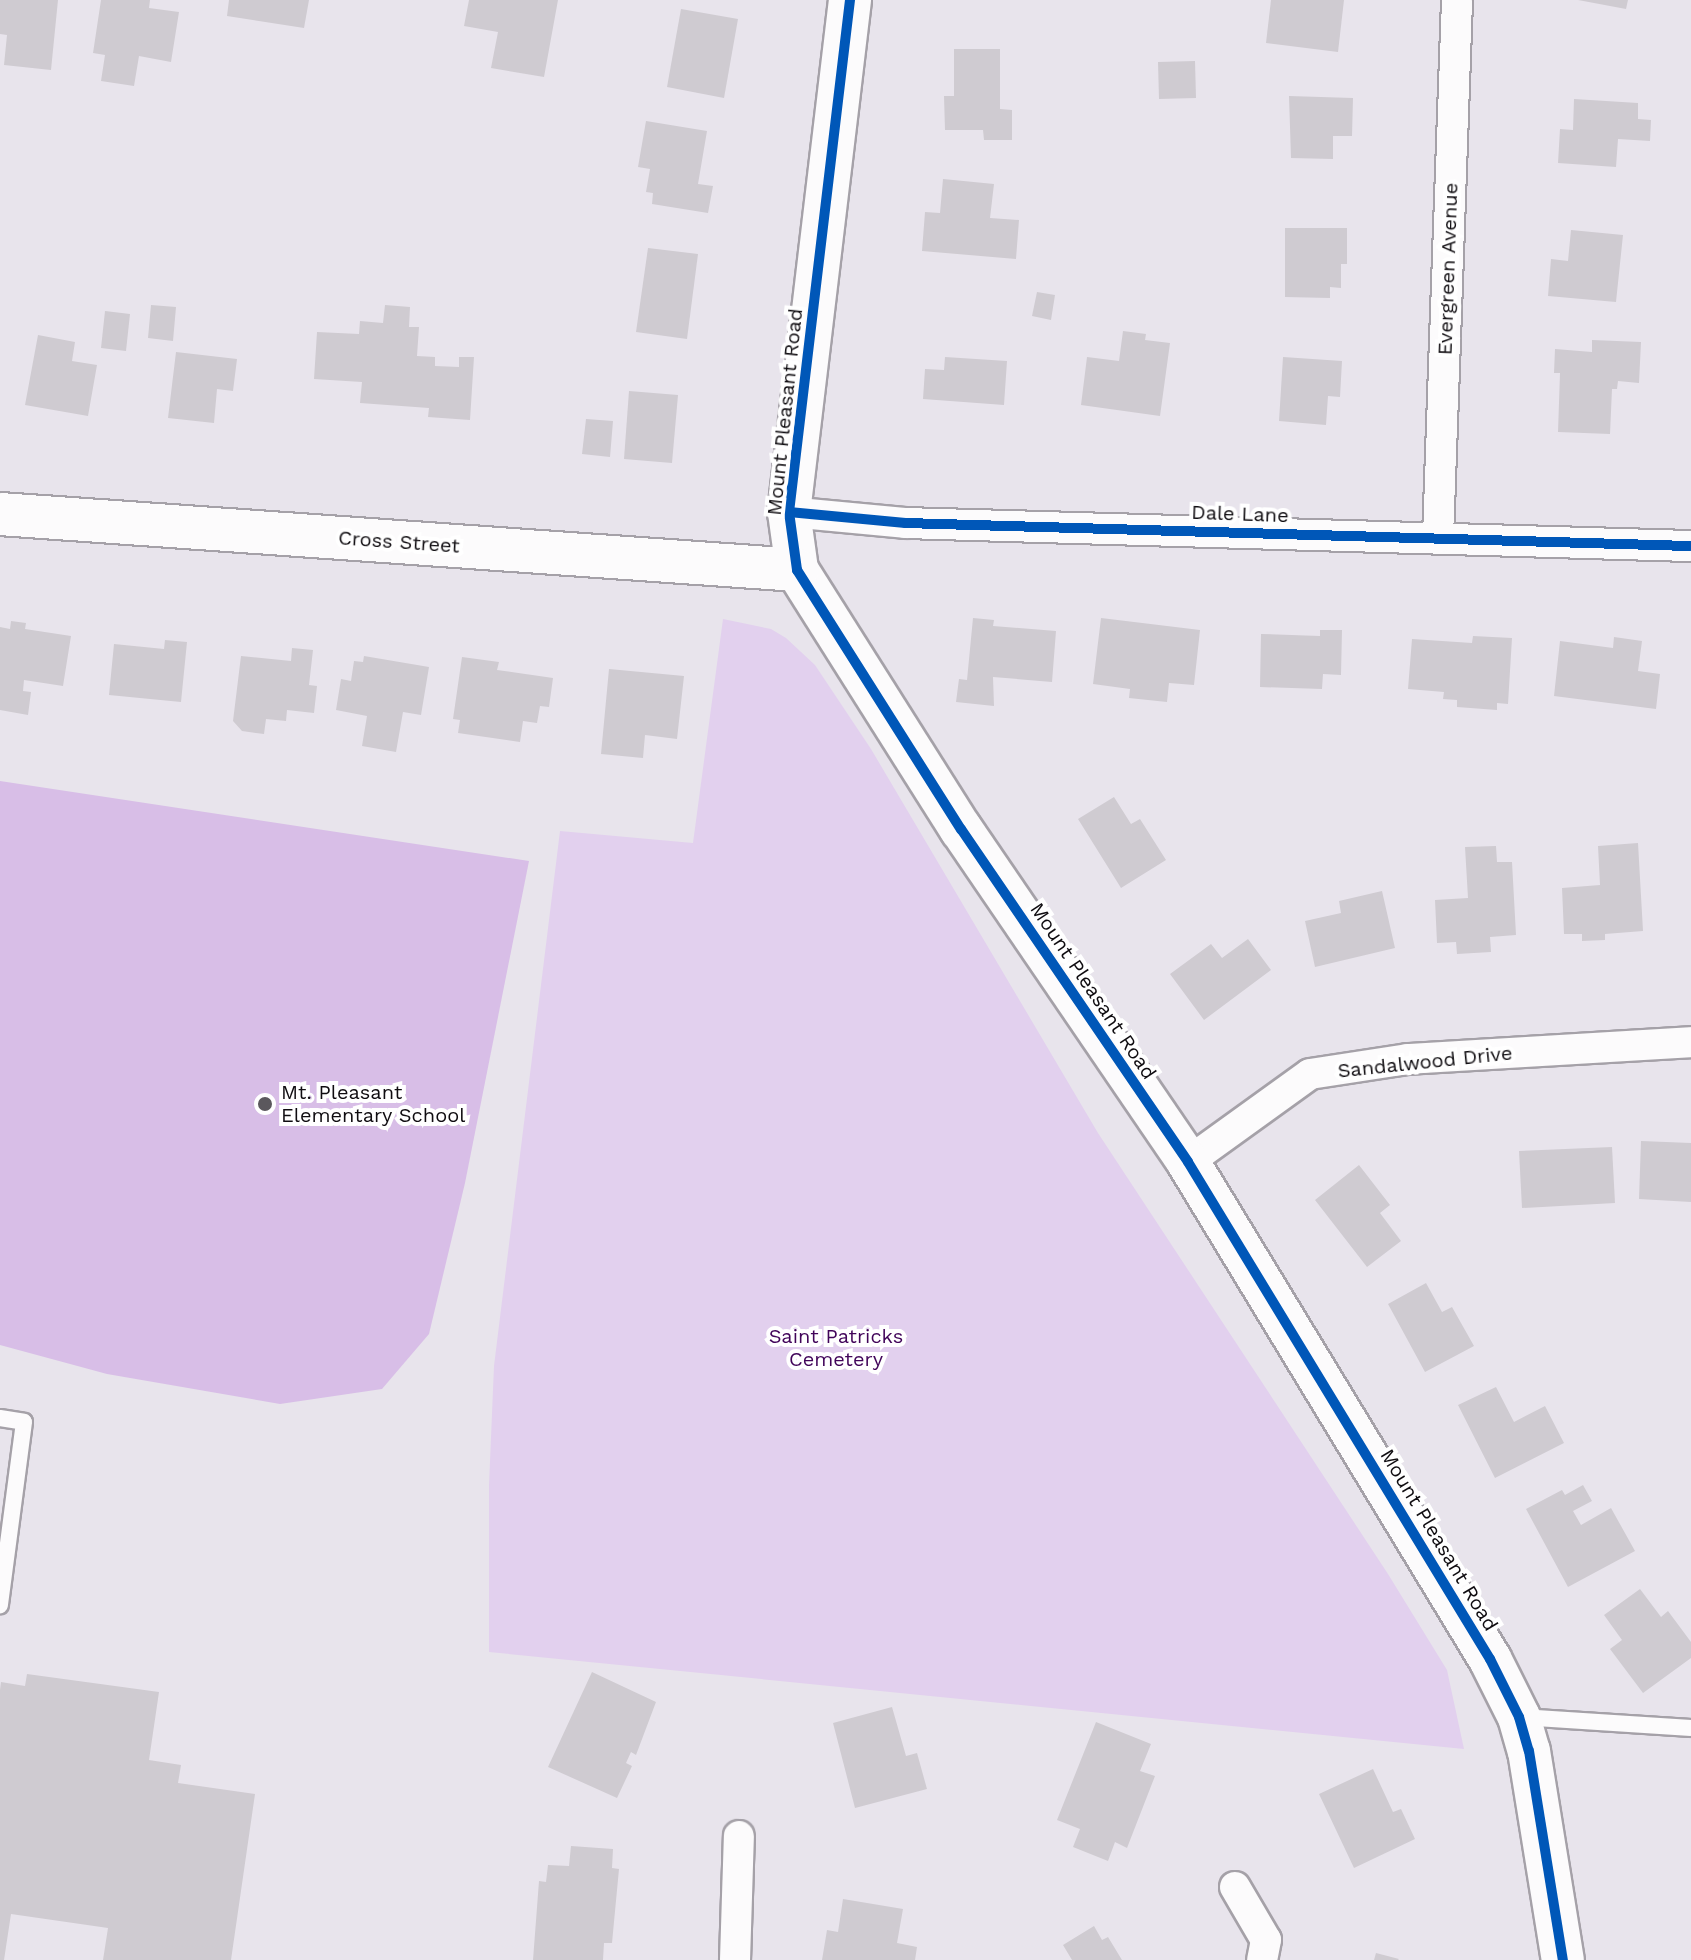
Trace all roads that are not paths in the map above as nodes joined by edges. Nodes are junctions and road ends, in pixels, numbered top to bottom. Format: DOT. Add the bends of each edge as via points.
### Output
graph roads {
  1 [pos="850,0"];
  2 [pos="1457,0"];
  3 [pos="789,512"];
  4 [pos="0,514"];
  5 [pos="1438,537"];
  6 [pos="1691,546"];
  7 [pos="797,570"];
  8 [pos="1691,1042"];
  9 [pos="1188,1162"];
  10 [pos="0,1418"];
  11 [pos="1,1600"];
  12 [pos="1519,1717"];
  13 [pos="1691,1728"];
  14 [pos="739,1836"];
  15 [pos="1235,1887"];
  16 [pos="735,1960"];
  17 [pos="1262,1960"];
  18 [pos="1563,1960"];
  1 -- 3 [label="street, Mount Pleasant Road"];
  2 -- 5 [label="street, Evergreen Avenue"];
  3 -- 5 [label="street, Dale Lane" via="905,523"];
  3 -- 7 [label="street, Mount Pleasant Road"];
  4 -- 7 [label="street, Cross Street"];
  5 -- 6 [label="street, Dale Lane"];
  7 -- 9 [label="street, Mount Pleasant Road" via="961,829"];
  8 -- 9 [label="street, Sandalwood Drive" via="1408,1059 1310,1074"];
  9 -- 12 [label="street, Mount Pleasant Road" via="1468,1618"];
  10 -- 11 [label="lane" via="24,1422"];
  12 -- 13 [label="lane"];
  12 -- 18 [label="street, Mount Pleasant Road" via="1536,1785"];
  14 -- 16 [label="street"];
  15 -- 17 [label="street" via="1266,1940"];
}
